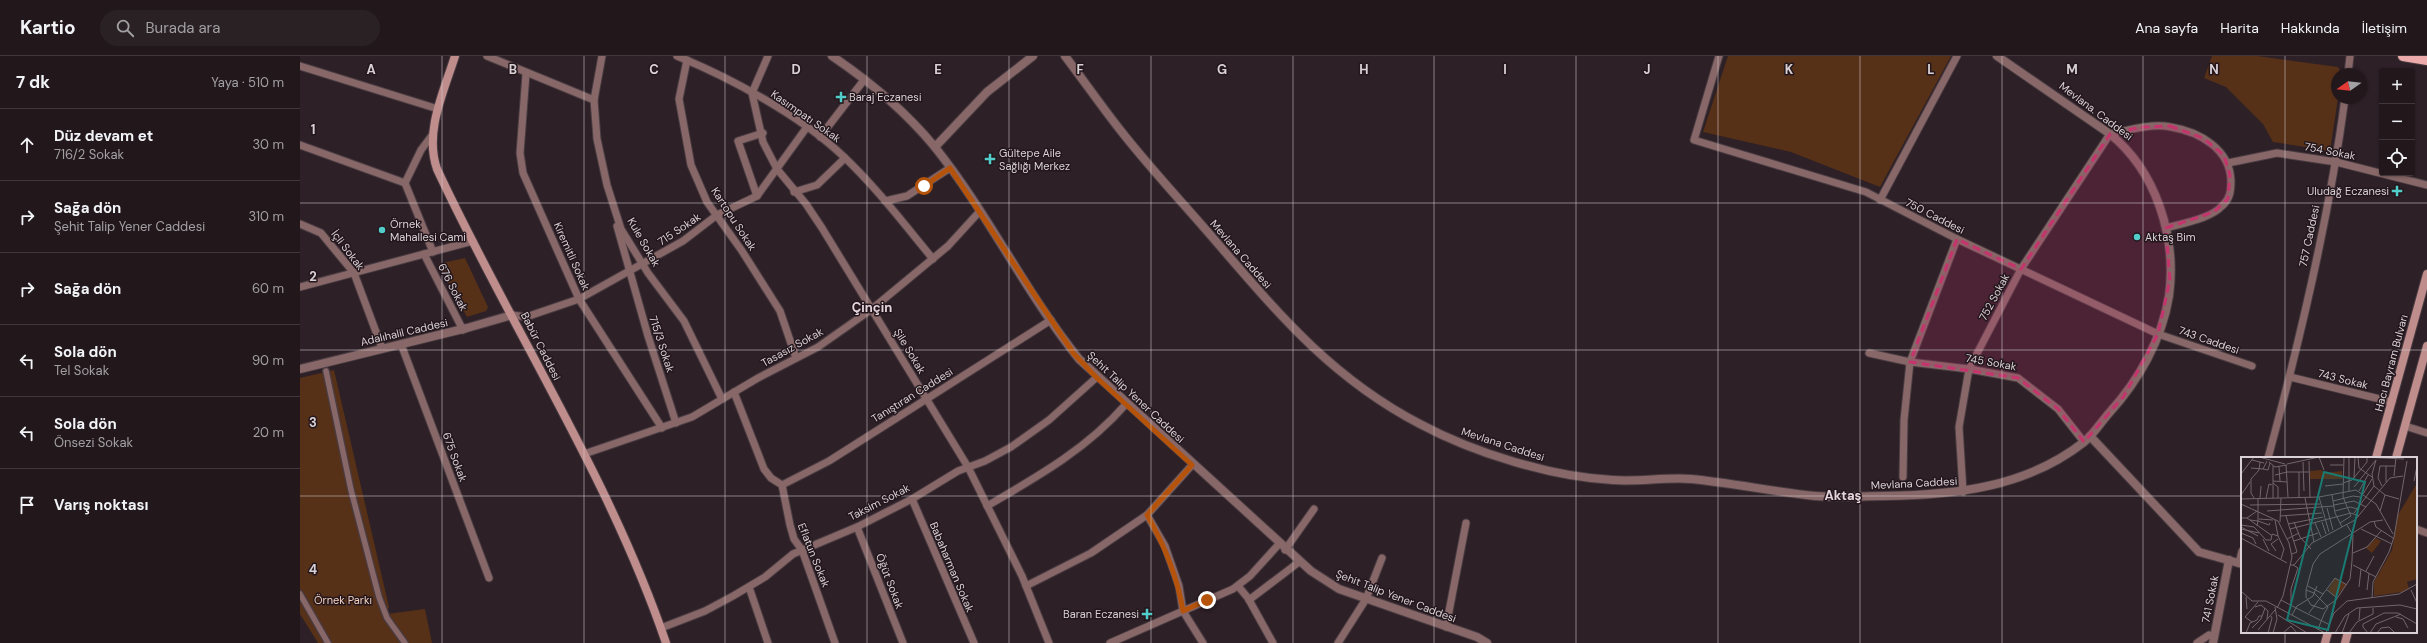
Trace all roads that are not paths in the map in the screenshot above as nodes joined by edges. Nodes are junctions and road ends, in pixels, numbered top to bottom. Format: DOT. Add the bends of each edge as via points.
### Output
graph roads {
  1 [pos="455,56"];
  2 [pos="487,56"];
  3 [pos="602,56"];
  4 [pos="677,56"];
  5 [pos="768,56"];
  6 [pos="832,56"];
  7 [pos="1033,56"];
  8 [pos="1066,56"];
  9 [pos="1719,56"];
  10 [pos="1957,56"];
  11 [pos="1997,56"];
  12 [pos="2350,56"];
  13 [pos="2403,56"];
  14 [pos="2423,59"];
  15 [pos="687,60"];
  16 [pos="300,66"];
  17 [pos="2427,67"];
  18 [pos="2349,68"];
  19 [pos="526,74"];
  20 [pos="864,80"];
  21 [pos="752,92"];
  22 [pos="594,100"];
  23 [pos="2344,104"];
  24 [pos="438,109"];
  25 [pos="807,127"];
  26 [pos="763,133"];
  27 [pos="433,134"];
  28 [pos="2110,134"];
  29 [pos="820,137"];
  30 [pos="300,145"];
  31 [pos="934,147"];
  32 [pos="845,158"];
  33 [pos="2336,162"];
  34 [pos="2228,163"];
  35 [pos="950,168"];
  36 [pos="777,169"];
  37 [pos="405,183"];
  38 [pos="2427,185"];
  39 [pos="794,192"];
  40 [pos="757,196"];
  41 [pos="1880,200"];
  42 [pos="885,201"];
  43 [pos="980,210"];
  44 [pos="615,211"];
  45 [pos="717,215"];
  46 [pos="300,224"];
  47 [pos="2166,228"];
  48 [pos="1957,239"];
  49 [pos="473,241"];
  50 [pos="433,252"];
  51 [pos="424,254"];
  52 [pos="933,259"];
  53 [pos="643,265"];
  54 [pos="2021,269"];
  55 [pos="629,272"];
  56 [pos="354,273"];
  57 [pos="2427,274"];
  58 [pos="300,287"];
  59 [pos="579,299"];
  60 [pos="872,309"];
  61 [pos="512,315"];
  62 [pos="1050,320"];
  63 [pos="462,330"];
  64 [pos="2158,334"];
  65 [pos="401,344"];
  66 [pos="2427,346"];
  67 [pos="382,348"];
  68 [pos="1869,353"];
  69 [pos="796,358"];
  70 [pos="1910,362"];
  71 [pos="2252,366"];
  72 [pos="300,369"];
  73 [pos="1969,369"];
  74 [pos="326,371"];
  75 [pos="1096,377"];
  76 [pos="2290,377"];
  77 [pos="734,392"];
  78 [pos="926,399"];
  79 [pos="722,400"];
  80 [pos="2392,402"];
  81 [pos="1126,404"];
  82 [pos="676,423"];
  83 [pos="2405,426"];
  84 [pos="662,428"];
  85 [pos="2427,433"];
  86 [pos="2087,439"];
  87 [pos="584,454"];
  88 [pos="2268,457"];
  89 [pos="2376,457"];
  90 [pos="2396,457"];
  91 [pos="1192,465"];
  92 [pos="968,467"];
  93 [pos="1903,477"];
  94 [pos="782,484"];
  95 [pos="1963,492"];
  96 [pos="912,499"];
  97 [pos="987,506"];
  98 [pos="1314,509"];
  99 [pos="1147,515"];
  100 [pos="1466,523"];
  101 [pos="857,527"];
  102 [pos="2417,529"];
  103 [pos="2427,533"];
  104 [pos="1282,547"];
  105 [pos="802,550"];
  106 [pos="1382,558"];
  107 [pos="2229,560"];
  108 [pos="1299,562"];
  109 [pos="2240,563"];
  110 [pos="489,578"];
  111 [pos="1026,586"];
  112 [pos="1238,586"];
  113 [pos="749,587"];
  114 [pos="300,594"];
  115 [pos="1366,599"];
  116 [pos="1249,600"];
  117 [pos="1183,611"];
  118 [pos="1446,627"];
  119 [pos="661,628"];
  120 [pos="2328,633"];
  121 [pos="2348,633"];
  122 [pos="2208,635"];
  123 [pos="328,643"];
  124 [pos="405,643"];
  125 [pos="666,643"];
  126 [pos="768,643"];
  127 [pos="835,643"];
  128 [pos="903,643"];
  129 [pos="974,643"];
  130 [pos="1049,643"];
  131 [pos="1110,643"];
  132 [pos="1204,643"];
  133 [pos="1273,643"];
  134 [pos="1338,643"];
  135 [pos="1487,643"];
  136 [pos="2197,643"];
  137 [pos="2213,643"];
  138 [pos="2325,643"];
  139 [pos="2345,643"];
  1 -- 24 [label="main road, Babür Caddesi"];
  2 -- 19 [label="street"];
  3 -- 22 [label="street, Kule Sokak"];
  4 -- 15 [label="street, Kasımpatı Sokak"];
  5 -- 21 [label="street"];
  6 -- 20 [label="street, Şehit Talip Yener Caddesi"];
  7 -- 31 [label="street" via="986,92"];
  8 -- 95 [label="street, Mevlana Caddesi" via="1137,151 1291,328 1342,375 1420,425 1490,453 1584,478 1637,481 1689,479 1826,497"];
  9 -- 41 [label="street, 750 Caddesi" via="1694,140 1866,192"];
  10 -- 41 [label="street"];
  11 -- 28 [label="street, Mevlana. Caddesi"];
  12 -- 18 [label="street"];
  13 -- 14 [label="main road"];
  14 -- 17 [label="main road"];
  15 -- 21 [label="street, Kasımpatı Sokak"];
  15 -- 45 [label="street, Kartopu Sokak" via="679,99 682,126 691,165 707,202"];
  16 -- 24 [label="street"];
  19 -- 22 [label="street"];
  19 -- 59 [label="street, Kiremitli Sokak" via="520,153 523,173"];
  20 -- 29 [label="street"];
  20 -- 31 [label="street, Şehit Talip Yener Caddesi" via="889,100"];
  21 -- 25 [label="street, Kasımpatı Sokak"];
  21 -- 26 [label="street, Şile Sokak"];
  22 -- 44 [label="street, Kule Sokak" via="598,139"];
  23 -- 33 [label="street, 757 Caddesi"];
  24 -- 27 [label="main road, Babür Caddesi"];
  25 -- 29 [label="street, Kasımpatı Sokak"];
  25 -- 36 [label="street, 715 Sokak"];
  26 -- 36 [label="street, Şile Sokak" via="763,142"];
  26 -- 40 [label="street" via="738,141"];
  27 -- 37 [label="street" via="421,150"];
  27 -- 49 [label="main road, Babür Caddesi" via="433,154 437,169"];
  28 -- 34 [label="street" via="2141,127 2170,126 2203,138 2224,155"];
  28 -- 47 [label="street, Mevlana. Caddesi" via="2126,147 2145,174 2159,204"];
  28 -- 54 [label="street, 752 Sokak"];
  29 -- 32 [label="street, Kasımpatı Sokak"];
  30 -- 37 [label="street"];
  31 -- 35 [label="street, Şehit Talip Yener Caddesi"];
  32 -- 39 [label="street" via="817,185"];
  32 -- 42 [label="street, Kasımpatı Sokak"];
  33 -- 34 [label="street, 754 Sokak" via="2277,153"];
  33 -- 38 [label="street, 754 Sokak"];
  33 -- 76 [label="street, 757 Caddesi"];
  34 -- 47 [label="street" via="2231,192 2222,207"];
  35 -- 42 [label="street" via="907,196"];
  35 -- 43 [label="street, Şehit Talip Yener Caddesi"];
  36 -- 39 [label="street, Şile Sokak"];
  36 -- 40 [label="street, 715 Sokak"];
  37 -- 50 [label="street"];
  39 -- 60 [label="street, Şile Sokak" via="806,204"];
  40 -- 45 [label="street, 715 Sokak"];
  41 -- 48 [label="street, 750 Caddesi"];
  42 -- 52 [label="street, Kasımpatı Sokak"];
  43 -- 52 [label="street, Tasasız Sokak"];
  43 -- 62 [label="street, Şehit Talip Yener Caddesi"];
  44 -- 53 [label="street, Kule Sokak" via="621,229"];
  44 -- 55 [label="street, 715/3 Sokak"];
  45 -- 53 [label="street, 715 Sokak" via="683,241"];
  45 -- 69 [label="street, Kartopu Sokak" via="780,311"];
  46 -- 56 [label="street, İçli Sokak" via="321,233"];
  47 -- 64 [label="street, Mevlana. Caddesi" via="2170,280 2165,314"];
  48 -- 54 [label="street, 750 Caddesi"];
  48 -- 70 [label="street"];
  49 -- 50 [label="street"];
  49 -- 61 [label="main road, Babür Caddesi"];
  50 -- 51 [label="street"];
  51 -- 56 [label="street"];
  51 -- 63 [label="street, 676 Sokak"];
  52 -- 60 [label="street, Tasasız Sokak"];
  53 -- 55 [label="street, 715 Sokak"];
  53 -- 79 [label="street, Kule Sokak" via="684,320"];
  54 -- 64 [label="street, 750 Caddesi"];
  54 -- 73 [label="street, 752 Sokak"];
  55 -- 59 [label="street, 715 Sokak"];
  55 -- 82 [label="street, 715/3 Sokak"];
  56 -- 58 [label="street"];
  56 -- 67 [label="street, İçli Sokak"];
  57 -- 80 [label="main road, Hacı Bayram Bulvarı"];
  59 -- 61 [label="street, 715 Sokak" via="526,317"];
  59 -- 84 [label="street, Kiremitli Sokak"];
  60 -- 69 [label="street, Tasasız Sokak" via="818,347"];
  60 -- 78 [label="street, Şile Sokak"];
  61 -- 63 [label="street, Adalıhalil Caddesi"];
  61 -- 87 [label="main road, Babür Caddesi"];
  62 -- 75 [label="street, Şehit Talip Yener Caddesi" via="1074,354"];
  62 -- 78 [label="street, Tanıştıran Caddesi"];
  63 -- 65 [label="street, Adalıhalil Caddesi"];
  64 -- 71 [label="street, 743 Caddesi"];
  64 -- 86 [label="street, Mevlana. Caddesi" via="2133,383"];
  65 -- 67 [label="street, Adalıhalil Caddesi"];
  65 -- 110 [label="street, 675 Sokak"];
  66 -- 83 [label="main road"];
  67 -- 72 [label="street, Adalıhalil Caddesi"];
  68 -- 70 [label="street, 745 Sokak"];
  69 -- 77 [label="street, Tasasız Sokak"];
  70 -- 73 [label="street, 745 Sokak"];
  70 -- 93 [label="street" via="1904,420"];
  73 -- 86 [label="street, 745 Sokak" via="2018,378 2058,409"];
  73 -- 95 [label="street, 752 Sokak" via="1959,427"];
  74 -- 124 [label="street" via="351,490 379,597 387,618"];
  75 -- 81 [label="street, Şehit Talip Yener Caddesi"];
  75 -- 92 [label="street, Taksim Sokak" via="1030,434 992,458"];
  76 -- 80 [label="street, 743 Sokak"];
  76 -- 88 [label="street, 757 Caddesi"];
  77 -- 79 [label="street, Tasasız Sokak"];
  77 -- 94 [label="street" via="764,469 771,478"];
  78 -- 92 [label="street, Şile Sokak"];
  78 -- 94 [label="street, Tanıştıran Caddesi" via="829,461"];
  79 -- 82 [label="street, Tasasız Sokak"];
  80 -- 89 [label="main road, Hacı Bayram Bulvarı"];
  81 -- 91 [label="street, Şehit Talip Yener Caddesi"];
  81 -- 97 [label="street" via="1105,428 1052,468"];
  82 -- 84 [label="street, Tasasız Sokak"];
  83 -- 85 [label="street"];
  83 -- 90 [label="main road"];
  84 -- 87 [label="street, Tasasız Sokak"];
  86 -- 95 [label="street, Mevlana Caddesi" via="2040,470"];
  86 -- 107 [label="street, 745 Sokak" via="2199,552"];
  87 -- 119 [label="main road, Babür Caddesi" via="638,570"];
  91 -- 99 [label="street"];
  91 -- 104 [label="street, Şehit Talip Yener Caddesi"];
  92 -- 96 [label="street, Taksim Sokak"];
  92 -- 97 [label="street, Şile Sokak"];
  94 -- 105 [label="street, Eflatun Sokak" via="794,539"];
  96 -- 101 [label="street, Taksim Sokak"];
  96 -- 129 [label="street, Babaharman Sokak"];
  97 -- 111 [label="street, Şile Sokak"];
  98 -- 104 [label="street"];
  99 -- 111 [label="street" via="1091,553"];
  99 -- 117 [label="street" via="1165,546 1179,586"];
  100 -- 118 [label="street"];
  101 -- 105 [label="street, Taksim Sokak"];
  101 -- 128 [label="street, Öğüt Sokak"];
  102 -- 103 [label="street"];
  104 -- 108 [label="street, Şehit Talip Yener Caddesi"];
  104 -- 112 [label="street"];
  105 -- 113 [label="street, Taksim Sokak" via="787,558"];
  105 -- 127 [label="street, Eflatun Sokak"];
  106 -- 115 [label="street"];
  107 -- 109 [label="street, 745 Sokak"];
  107 -- 137 [label="street, 741 Sokak"];
  108 -- 115 [label="street, Şehit Talip Yener Caddesi" via="1330,584"];
  108 -- 116 [label="street"];
  111 -- 130 [label="street, Şile Sokak"];
  112 -- 116 [label="street"];
  112 -- 117 [label="street"];
  113 -- 119 [label="street, Taksim Sokak" via="705,611"];
  113 -- 126 [label="street"];
  114 -- 123 [label="street"];
  115 -- 118 [label="street, Şehit Talip Yener Caddesi"];
  115 -- 134 [label="street"];
  116 -- 133 [label="street"];
  117 -- 131 [label="street"];
  117 -- 132 [label="street"];
  118 -- 135 [label="street, Şehit Talip Yener Caddesi"];
  119 -- 125 [label="main road, Babür Caddesi"];
  120 -- 138 [label="main road"];
  121 -- 139 [label="main road"];
  122 -- 136 [label="street"];
}
